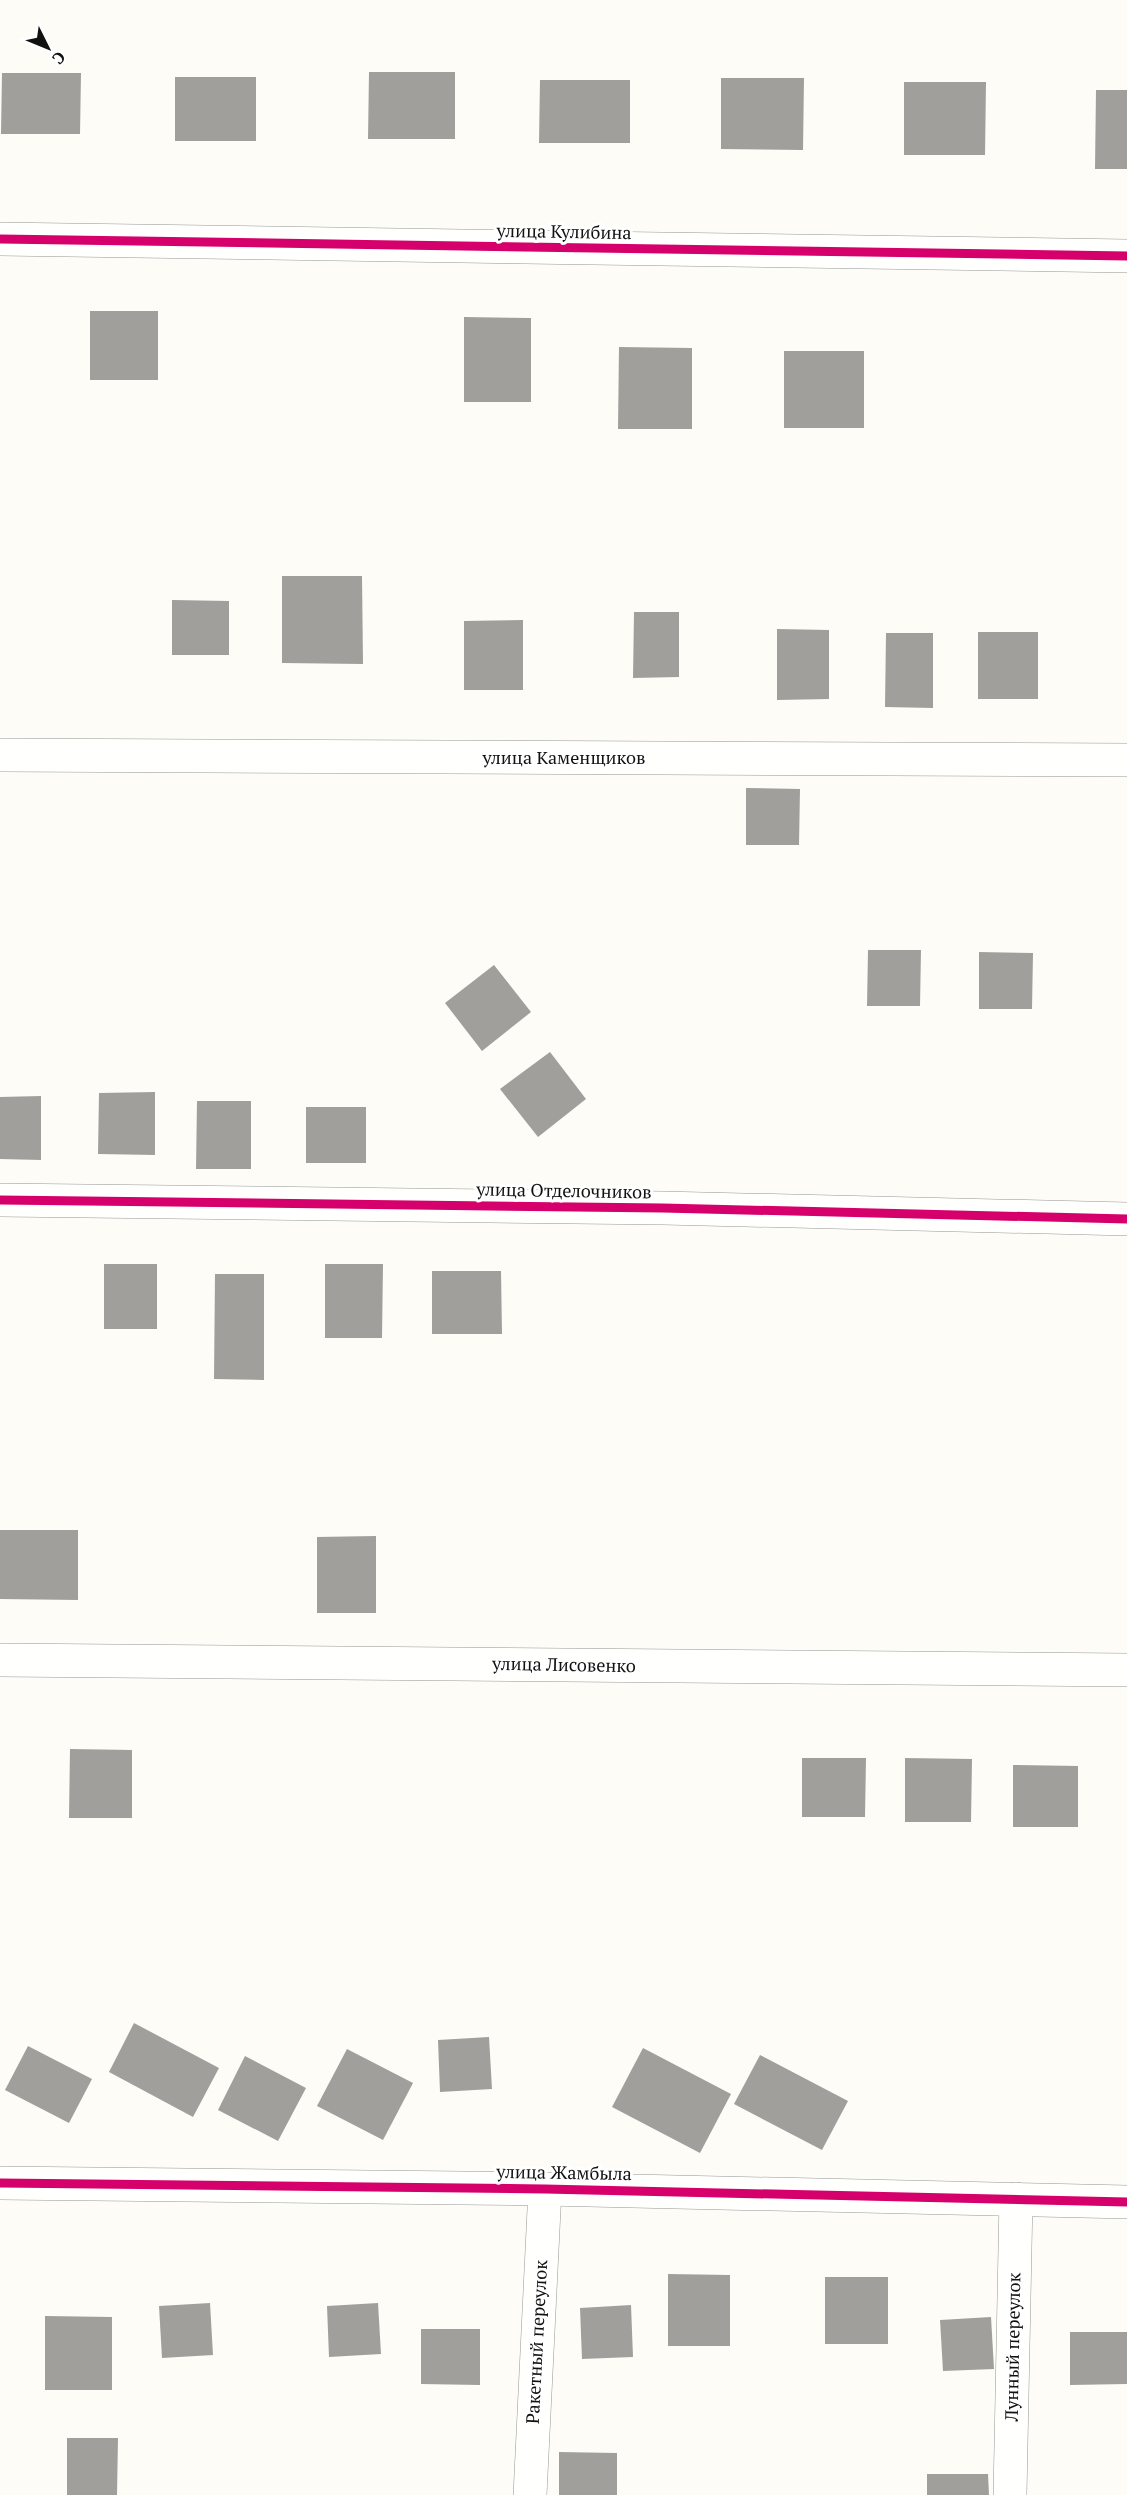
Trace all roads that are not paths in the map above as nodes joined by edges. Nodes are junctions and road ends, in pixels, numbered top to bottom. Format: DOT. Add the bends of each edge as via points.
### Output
graph roads {
  1 [pos="0,239"];
  2 [pos="1127,256"];
  3 [pos="0,755"];
  4 [pos="1127,760"];
  5 [pos="0,1200"];
  6 [pos="1127,1219"];
  7 [pos="0,1660"];
  8 [pos="1127,1670"];
  9 [pos="0,2183"];
  10 [pos="545,2189"];
  11 [pos="1016,2199"];
  12 [pos="1127,2202"];
  13 [pos="530,2495"];
  14 [pos="1010,2495"];
  1 -- 2 [label="street, улица Кулибина"];
  3 -- 4 [label="street, улица Каменщиков"];
  5 -- 6 [label="street, улица Отделочников"];
  7 -- 8 [label="street, улица Лисовенко"];
  9 -- 10 [label="street, улица Жамбыла"];
  10 -- 11 [label="street, улица Жамбыла"];
  10 -- 13 [label="street, Ракетный переулок"];
  11 -- 12 [label="street, улица Жамбыла"];
  11 -- 14 [label="street, Лунный переулок"];
}
